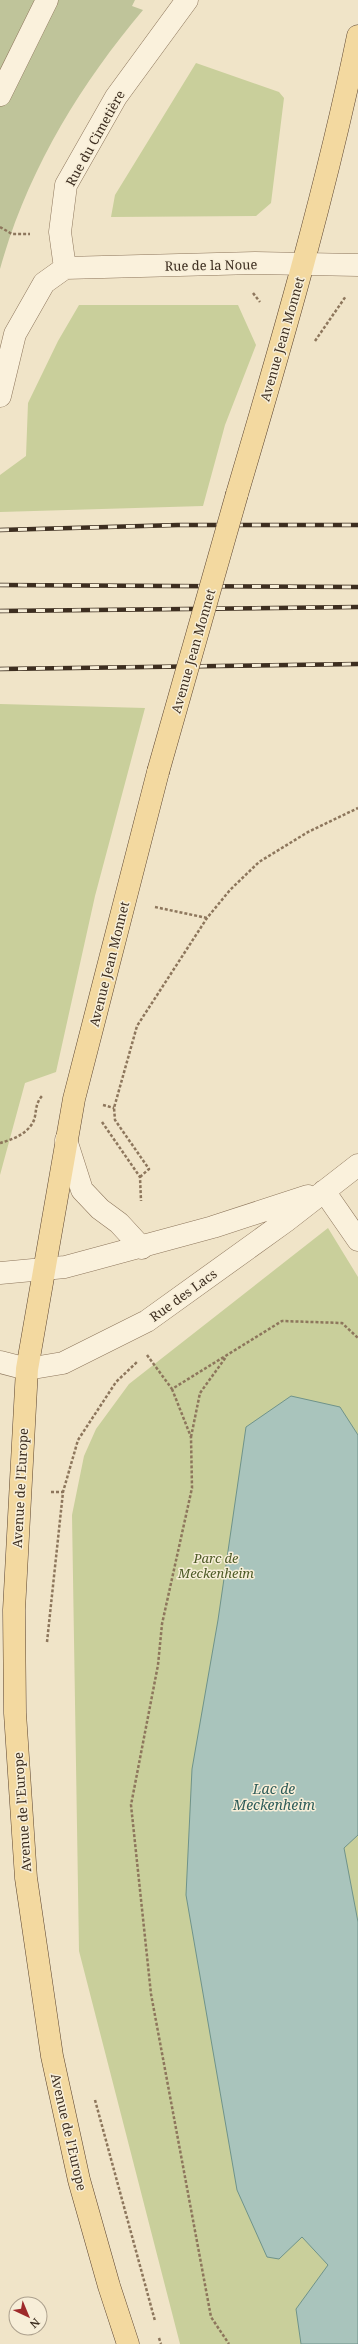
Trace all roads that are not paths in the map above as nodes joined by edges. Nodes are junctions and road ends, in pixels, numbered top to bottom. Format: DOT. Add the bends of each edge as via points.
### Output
graph roads {
  1 [pos="47,0"];
  2 [pos="187,0"];
  3 [pos="358,36"];
  4 [pos="0,95"];
  5 [pos="304,263"];
  6 [pos="358,265"];
  7 [pos="65,268"];
  8 [pos="0,396"];
  9 [pos="66,1140"];
  10 [pos="358,1165"];
  11 [pos="324,1191"];
  12 [pos="358,1240"];
  13 [pos="142,1248"];
  14 [pos="44,1270"];
  15 [pos="0,1274"];
  16 [pos="0,1362"];
  17 [pos="27,1369"];
  18 [pos="128,2344"];
  1 -- 4 [label="street"];
  2 -- 7 [label="street, Rue du Cimetière" via="116,97 66,185 60,232"];
  3 -- 5 [label="main road, Avenue Jean Monnet" via="341,118"];
  5 -- 6 [label="street, Rue de la Noue"];
  5 -- 7 [label="street, Rue de la Noue"];
  5 -- 9 [label="main road, Avenue Jean Monnet, bridge" via="158,772 74,1099"];
  7 -- 8 [label="street" via="44,283 15,334"];
  9 -- 13 [label="street" via="82,1190"];
  9 -- 14 [label="main road, Avenue Jean Monnet"];
  10 -- 11 [label="street, Rue des Lacs"];
  11 -- 12 [label="street"];
  11 -- 13 [label="street, Rue des Lacs"];
  11 -- 17 [label="street, Rue des Lacs" via="147,1320 63,1363"];
  13 -- 14 [label="street, Rue des Lacs"];
  14 -- 15 [label="street, Rue des Lacs"];
  14 -- 17 [label="main road, Avenue de l'Europe"];
  16 -- 17 [label="street"];
  17 -- 18 [label="main road, Avenue de l'Europe" via="14,1610 15,1714 26,1878 52,2056 79,2180 108,2286"];
}
